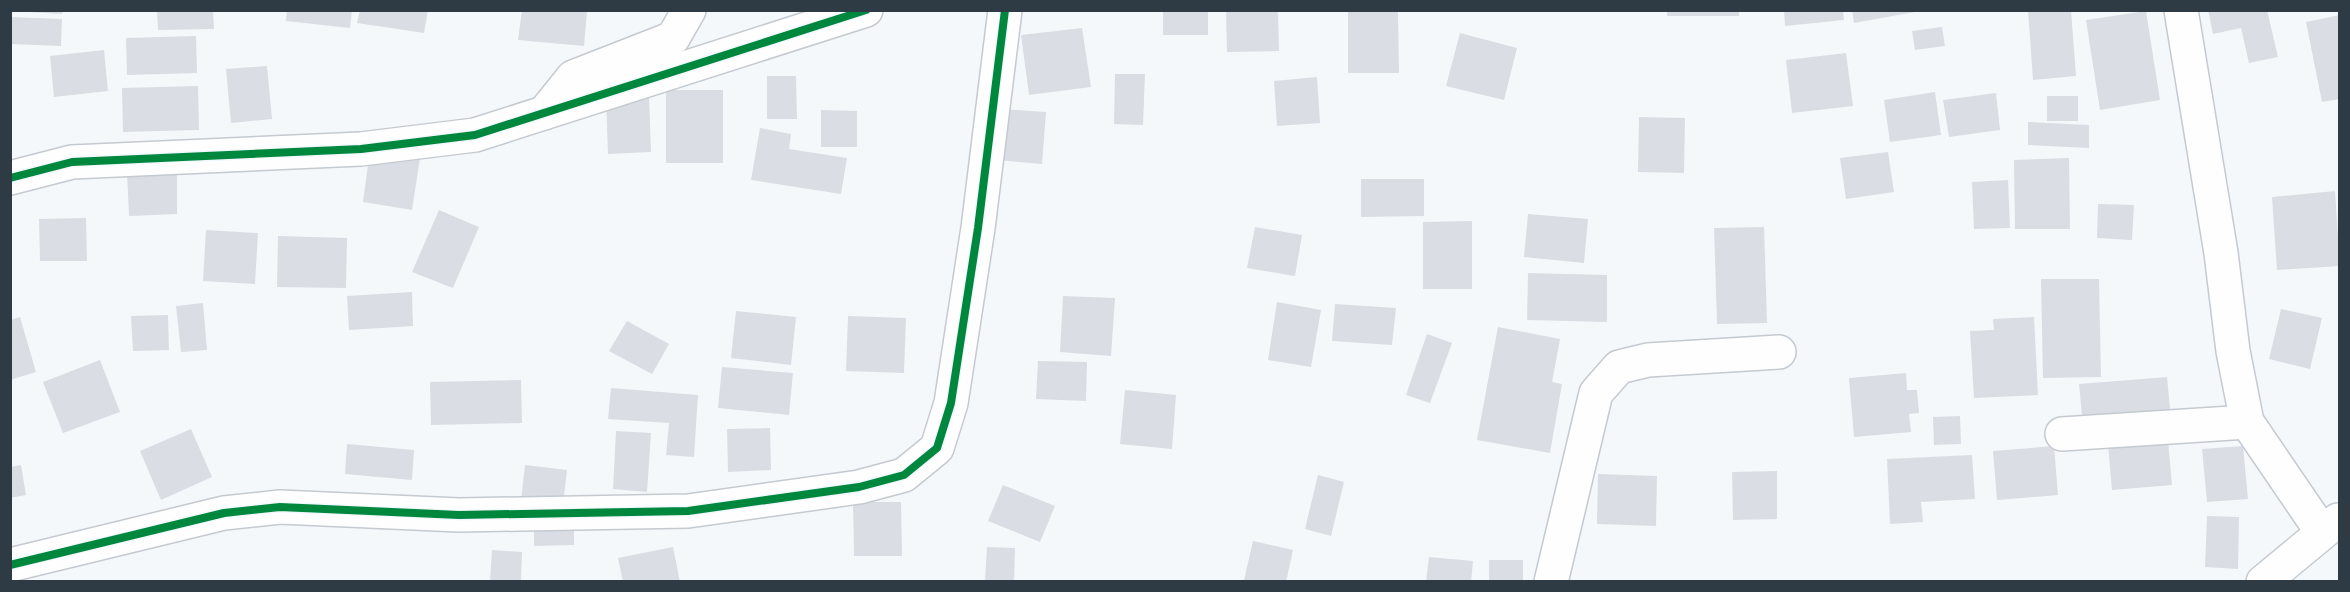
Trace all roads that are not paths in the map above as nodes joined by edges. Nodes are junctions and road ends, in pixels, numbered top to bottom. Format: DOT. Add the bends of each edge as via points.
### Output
graph roads {
  1 [pos="688,10"];
  2 [pos="867,10"];
  3 [pos="1005,10"];
  4 [pos="2181,10"];
  5 [pos="544,113"];
  6 [pos="10,178"];
  7 [pos="1779,352"];
  8 [pos="2247,422"];
  9 [pos="2062,434"];
  10 [pos="2331,526"];
  11 [pos="10,565"];
  12 [pos="1551,582"];
  13 [pos="2263,582"];
  1 -- 5 [label="street" via="674,38 573,77"];
  2 -- 5 [label="street"];
  3 -- 11 [label="street" via="951,403 937,448 904,475 859,487 687,511 459,515 280,507 224,513"];
  4 -- 8 [label="street"];
  5 -- 6 [label="street" via="475,135 362,149 72,162"];
  7 -- 12 [label="street" via="1647,360 1619,367 1596,393"];
  8 -- 9 [label="street"];
  8 -- 10 [label="street"];
  10 -- 13 [label="street"];
}
